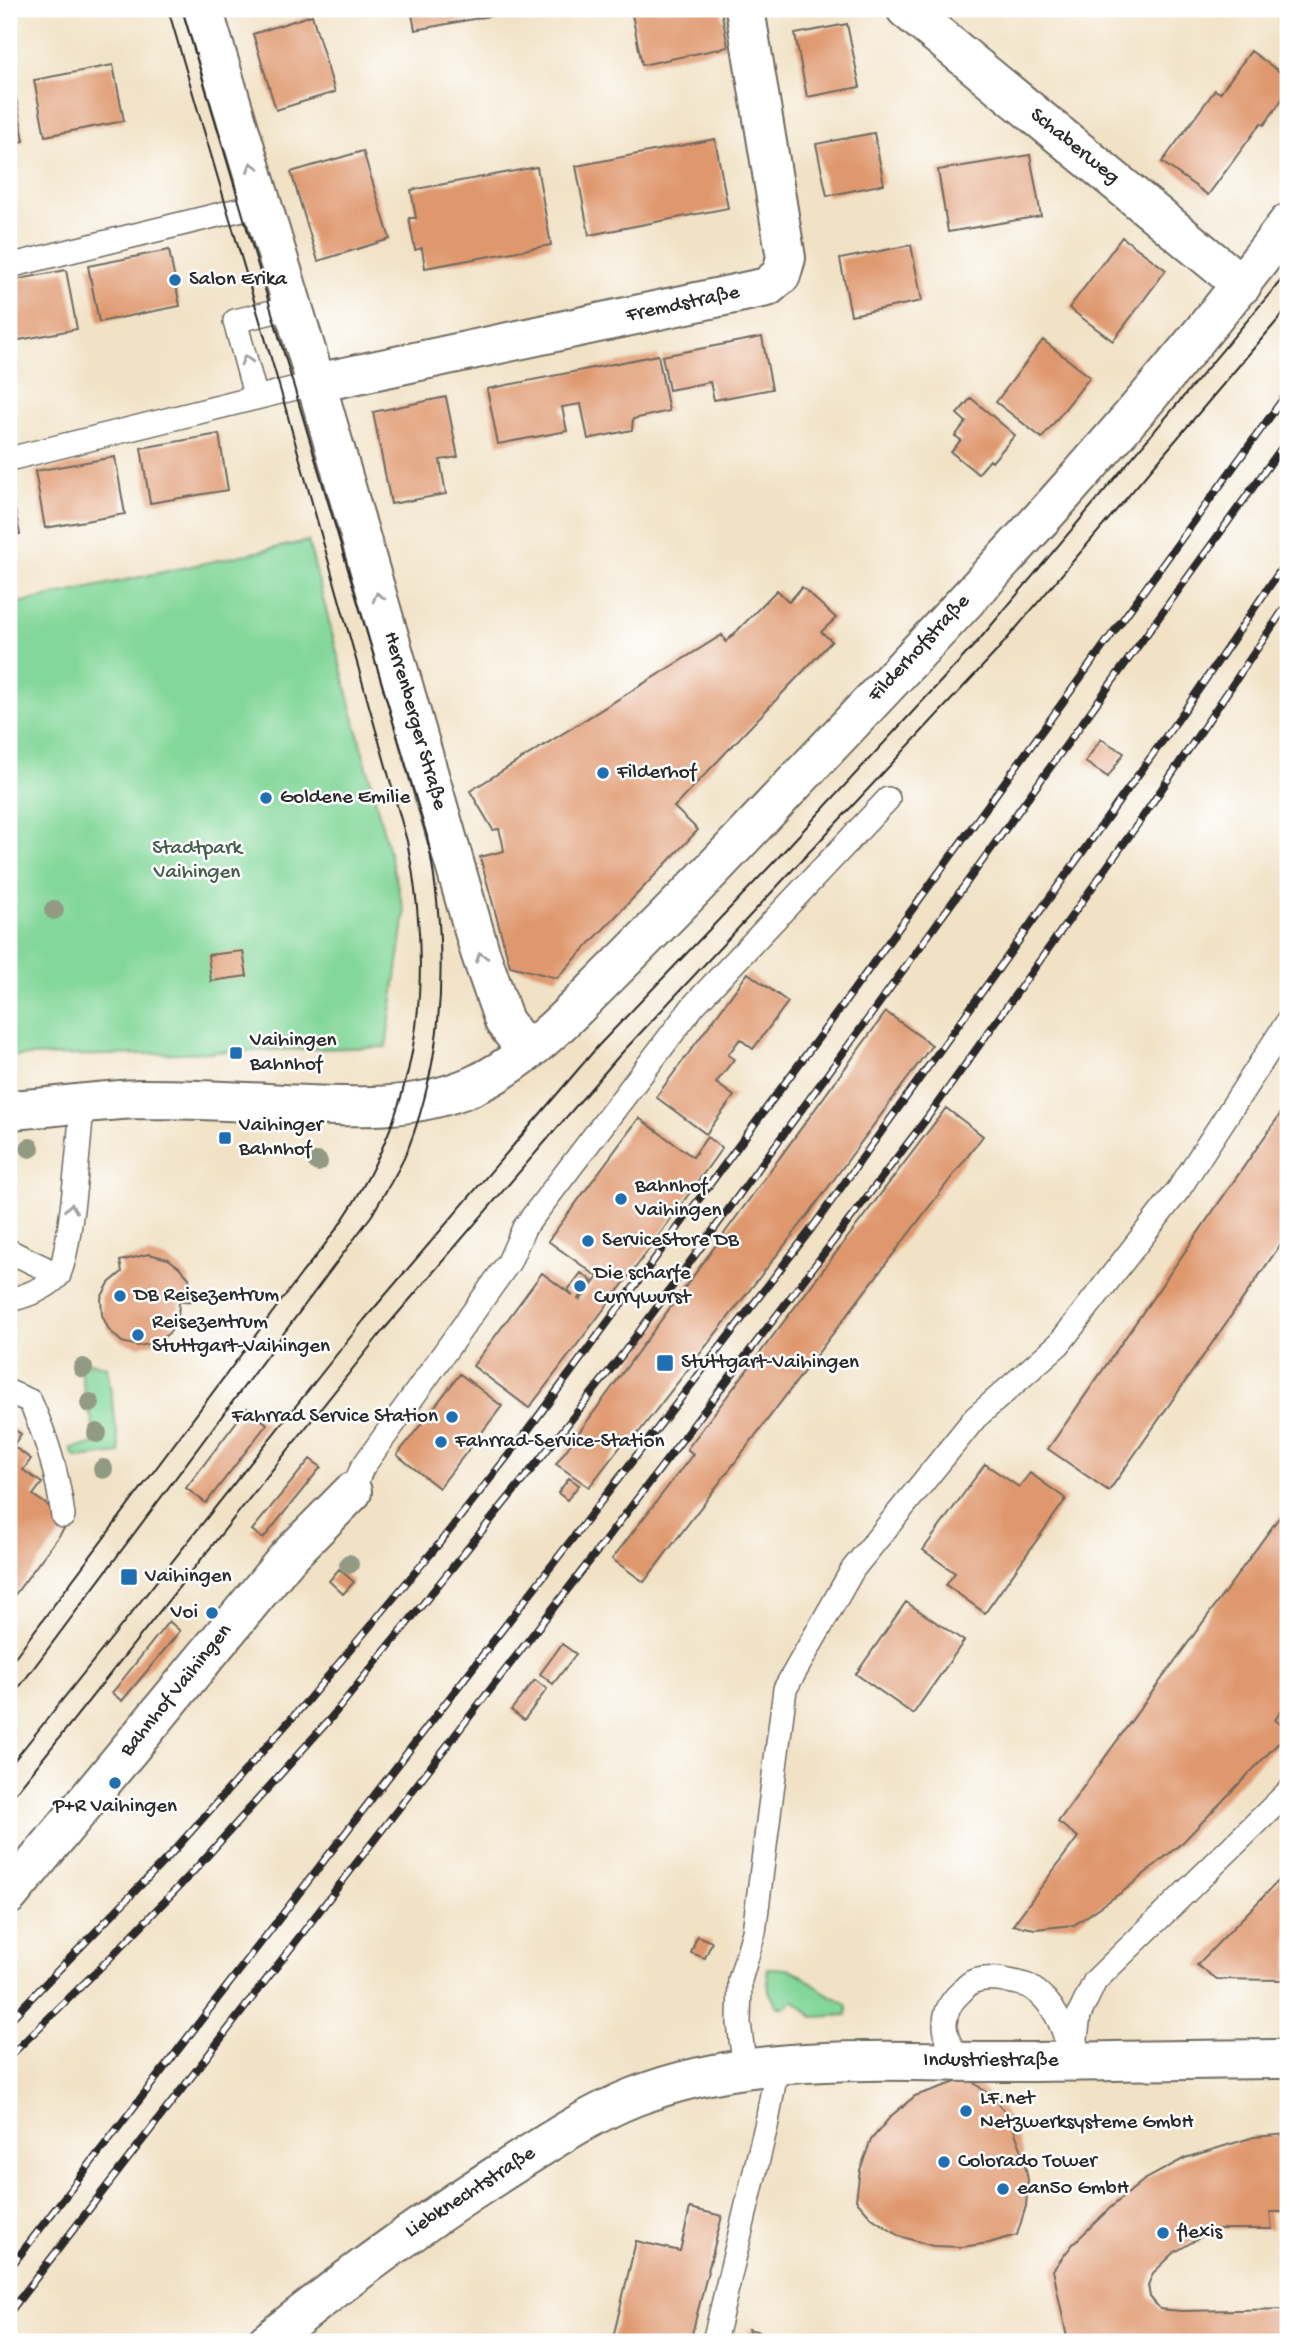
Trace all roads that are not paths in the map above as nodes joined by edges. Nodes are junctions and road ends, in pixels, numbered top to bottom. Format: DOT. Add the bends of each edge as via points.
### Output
graph roads {
  1 [pos="203,9"];
  2 [pos="745,9"];
  3 [pos="906,9"];
  4 [pos="263,204"];
  5 [pos="1288,223"];
  6 [pos="9,266"];
  7 [pos="1241,285"];
  8 [pos="292,307"];
  9 [pos="316,383"];
  10 [pos="257,398"];
  11 [pos="9,459"];
  12 [pos="888,799"];
  13 [pos="1288,1021"];
  14 [pos="527,1052"];
  15 [pos="82,1105"];
  16 [pos="9,1110"];
  17 [pos="9,1251"];
  18 [pos="59,1275"];
  19 [pos="16,1294"];
  20 [pos="9,1392"];
  21 [pos="352,1492"];
  22 [pos="63,1516"];
  23 [pos="1288,1792"];
  24 [pos="9,1895"];
  25 [pos="1288,2059"];
  26 [pos="965,2062"];
  27 [pos="1073,2062"];
  28 [pos="761,2068"];
  29 [pos="694,2078"];
  30 [pos="267,2342"];
  31 [pos="714,2342"];
  4 -- 1 [label="street, Herrenberger Straße, one-way"];
  2 -- 9 [label="street, Fremdstraße" via="786,258 781,275 767,287"];
  3 -- 7 [label="street, Schaberweg"];
  4 -- 6 [label="lane"];
  4 -- 8 [label="street, Herrenberger Straße"];
  5 -- 7 [label="street, Filderhofstraße"];
  7 -- 14 [label="street, Filderhofstraße" via="1009,556 679,905"];
  8 -- 9 [label="street, Herrenberger Straße"];
  10 -- 8 [label="lane, one-way" via="235,321"];
  9 -- 10 [label="lane"];
  14 -- 9 [label="street, Herrenberger Straße, one-way" via="504,1021 480,952"];
  10 -- 11 [label="lane"];
  12 -- 21 [label="lane" via="694,1005 524,1228 509,1262 369,1457"];
  13 -- 28 [label="lane" via="1179,1189 1059,1344 975,1418 853,1569 785,1689 754,1933 740,1980 739,2023"];
  14 -- 15 [label="street, Filderhofstraße" via="474,1085 399,1106 162,1099"];
  15 -- 16 [label="street, Filderhofstraße"];
  18 -- 15 [label="lane, one-way"];
  17 -- 18 [label="lane"];
  18 -- 19 [label="lane"];
  20 -- 22 [label="lane" via="30,1401 43,1429 60,1487"];
  21 -- 24 [label="street, Bahnhof Vaihingen" via="287,1558"];
  23 -- 27 [label="lane" via="1095,1982 1079,2015"];
  25 -- 27 [label="street, Industriestraße"];
  26 -- 27 [label="street, Industriestraße"];
  26 -- 27 [label="lane" via="948,2041 946,2012 972,1982 998,1979 1029,1986 1049,2003 1064,2029"];
  26 -- 28 [label="street, Industriestraße" via="865,2061"];
  28 -- 29 [label="street, Industriestraße"];
  28 -- 31 [label="lane" via="767,2122"];
  29 -- 30 [label="street, Liebknechtstraße" via="633,2097 566,2131 391,2246"];
}
